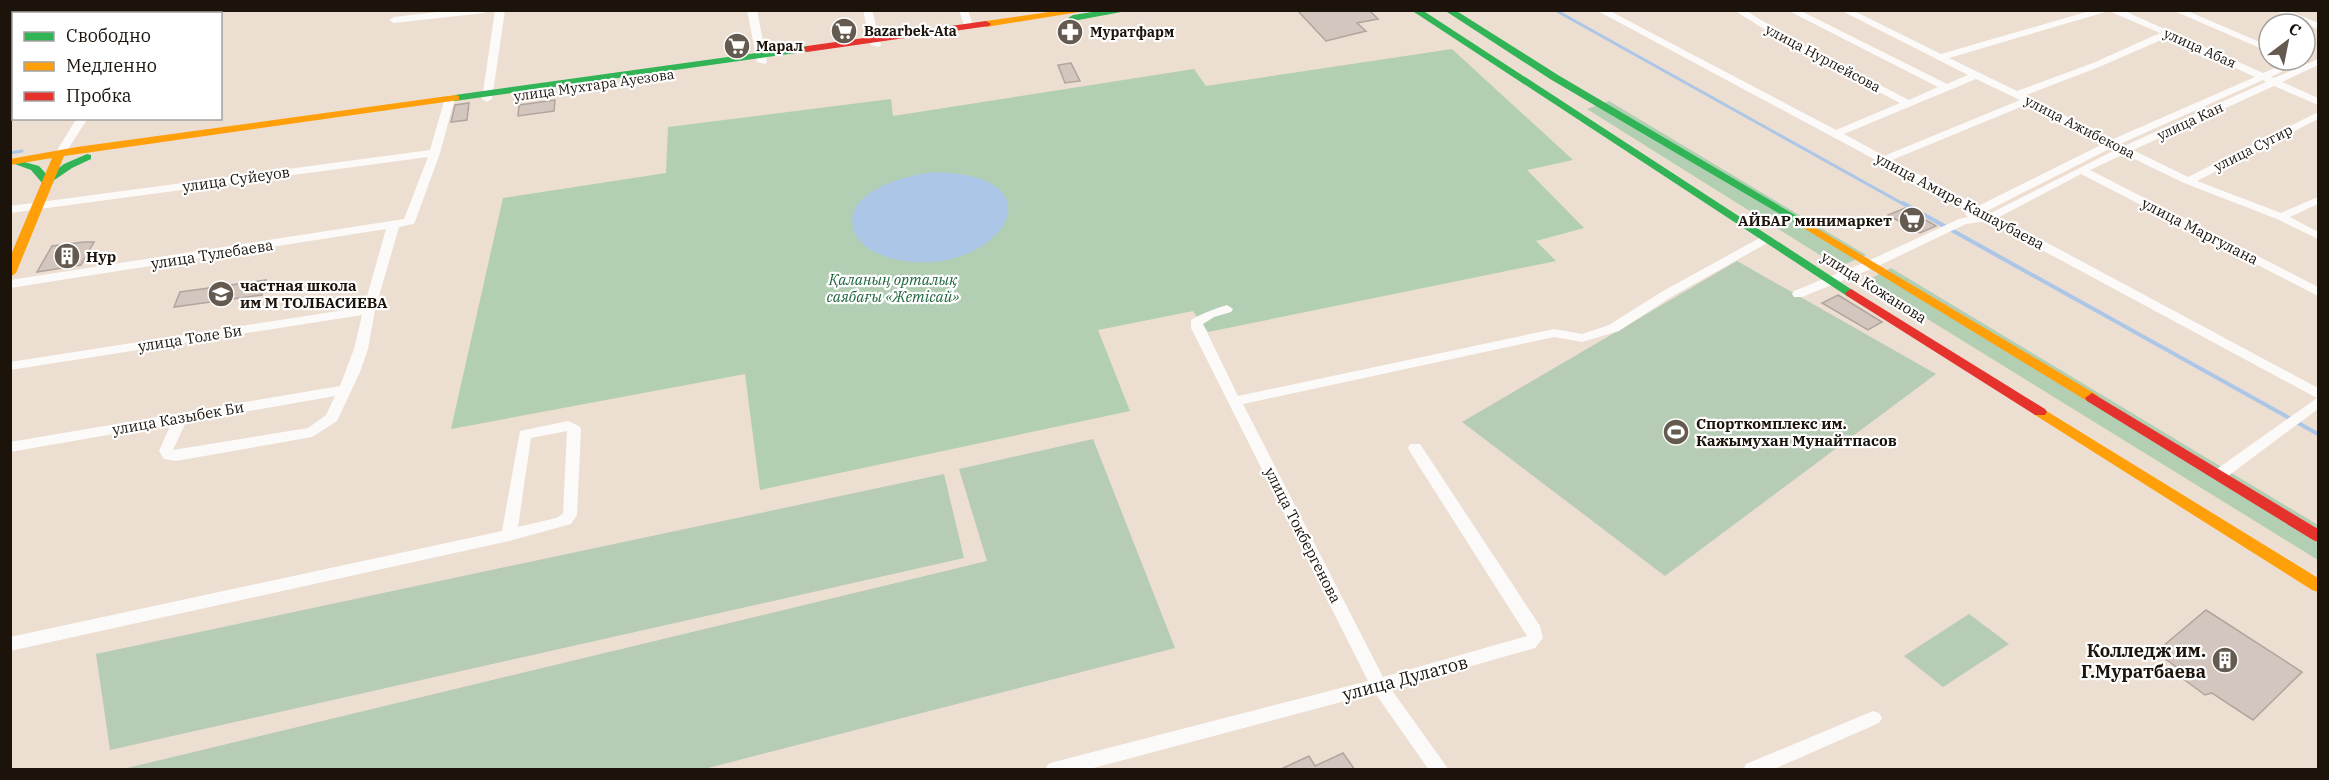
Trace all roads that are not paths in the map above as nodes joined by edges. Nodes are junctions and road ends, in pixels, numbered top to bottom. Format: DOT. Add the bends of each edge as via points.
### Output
graph roads {
  1 [pos="484,10"];
  2 [pos="500,10"];
  3 [pos="752,10"];
  4 [pos="867,10"];
  5 [pos="963,10"];
  6 [pos="1087,10"];
  7 [pos="1128,10"];
  8 [pos="1415,10"];
  9 [pos="1448,10"];
  10 [pos="1600,10"];
  11 [pos="1738,10"];
  12 [pos="1791,10"];
  13 [pos="1844,10"];
  14 [pos="2105,10"];
  15 [pos="2113,10"];
  16 [pos="2175,10"];
  17 [pos="2277,10"];
  18 [pos="394,20"];
  19 [pos="968,26"];
  20 [pos="2319,26"];
  21 [pos="2169,33"];
  22 [pos="875,42"];
  23 [pos="2257,45"];
  24 [pos="1940,57"];
  25 [pos="761,59"];
  26 [pos="2319,62"];
  27 [pos="2273,72"];
  28 [pos="1976,75"];
  29 [pos="2264,76"];
  30 [pos="1554,77"];
  31 [pos="2275,81"];
  32 [pos="1532,86"];
  33 [pos="1948,88"];
  34 [pos="2016,95"];
  35 [pos="488,96"];
  36 [pos="2028,100"];
  37 [pos="449,101"];
  38 [pos="2319,102"];
  39 [pos="1909,104"];
  40 [pos="2319,115"];
  41 [pos="82,120"];
  42 [pos="1836,134"];
  43 [pos="2110,144"];
  44 [pos="2126,151"];
  45 [pos="95,153"];
  46 [pos="435,153"];
  47 [pos="59,155"];
  48 [pos="1883,160"];
  49 [pos="10,162"];
  50 [pos="2081,170"];
  51 [pos="2188,181"];
  52 [pos="47,182"];
  53 [pos="2319,200"];
  54 [pos="37,206"];
  55 [pos="10,210"];
  56 [pos="1976,210"];
  57 [pos="1991,217"];
  58 [pos="2281,217"];
  59 [pos="1963,222"];
  60 [pos="393,226"];
  61 [pos="2319,236"];
  62 [pos="1765,239"];
  63 [pos="1872,264"];
  64 [pos="10,273"];
  65 [pos="1834,281"];
  66 [pos="10,284"];
  67 [pos="2319,292"];
  68 [pos="1798,294"];
  69 [pos="1227,309"];
  70 [pos="369,310"];
  71 [pos="10,366"];
  72 [pos="345,390"];
  73 [pos="2319,394"];
  74 [pos="1236,401"];
  75 [pos="2319,403"];
  76 [pos="181,417"];
  77 [pos="10,447"];
  78 [pos="1415,448"];
  79 [pos="2219,475"];
  80 [pos="509,535"];
  81 [pos="2319,536"];
  82 [pos="2319,586"];
  83 [pos="10,644"];
  84 [pos="1379,685"];
  85 [pos="1873,718"];
  86 [pos="1054,770"];
  87 [pos="1440,770"];
  88 [pos="1752,770"];
  1 -- 18 [label="street"];
  2 -- 35 [label="street"];
  3 -- 25 [label="street"];
  4 -- 22 [label="street"];
  5 -- 19 [label="street"];
  6 -- 19 [label="street, улица Мухтара Ауезова"];
  7 -- 22 [label="street, улица Мухтара Ауезова"];
  8 -- 32 [label="street, улица Кожанова"];
  9 -- 30 [label="street, улица Кожанова"];
  10 -- 42 [label="street, улица Амире Кашаубаева"];
  11 -- 39 [label="street, улица Нурпейсова" via="1795,45"];
  12 -- 33 [label="street"];
  13 -- 24 [label="street, улица Ажибекова"];
  14 -- 24 [label="street"];
  15 -- 21 [label="street, улица Абая"];
  16 -- 23 [label="street"];
  17 -- 20 [label="street"];
  19 -- 22 [label="street, улица Мухтара Ауезова"];
  21 -- 29 [label="street, улица Абая"];
  21 -- 34 [label="street"];
  22 -- 25 [label="street, улица Мухтара Ауезова"];
  24 -- 28 [label="street, улица Ажибекова"];
  25 -- 35 [label="street, улица Мухтара Ауезова"];
  26 -- 31 [label="street, улица Кан"];
  27 -- 29 [label="street, улица Кан"];
  28 -- 33 [label="street"];
  28 -- 34 [label="street, улица Ажибекова"];
  29 -- 31 [label="street, улица Абая"];
  29 -- 43 [label="street, улица Кан"];
  30 -- 32 [label="street"];
  30 -- 63 [label="street, улица Кожанова"];
  31 -- 38 [label="street, улица Абая"];
  31 -- 44 [label="street, улица Кан"];
  32 -- 62 [label="street, улица Кожанова"];
  33 -- 39 [label="street"];
  34 -- 36 [label="street, улица Ажибекова"];
  35 -- 37 [label="street, улица Мухтара Ауезова"];
  36 -- 43 [label="street, улица Ажибекова"];
  36 -- 48 [label="street"];
  37 -- 45 [label="street, улица Мухтара Ауезова"];
  37 -- 46 [label="street"];
  37 -- 47 [label="street, улица Мухтара Ауезова"];
  39 -- 42 [label="street"];
  40 -- 51 [label="street, улица Сугир"];
  41 -- 47 [label="street"];
  42 -- 48 [label="street, улица Амире Кашаубаева"];
  43 -- 44 [label="street, улица Ажибекова"];
  43 -- 56 [label="street, улица Кан"];
  44 -- 50 [label="street, улица Кан"];
  44 -- 51 [label="street, улица Ажибекова"];
  45 -- 47 [label="street, улица Мухтара Ауезова"];
  45 -- 52 [label="street"];
  46 -- 54 [label="street, улица Суйеуов"];
  46 -- 60 [label="street, улица Тулебаева" via="412,220"];
  47 -- 49 [label="street, улица Мухтара Ауезова"];
  47 -- 52 [label="street"];
  48 -- 56 [label="street, улица Амире Кашаубаева"];
  49 -- 52 [label="street" via="32,166 43,173"];
  50 -- 57 [label="street, улица Кан"];
  50 -- 67 [label="street, улица Маргулана"];
  51 -- 58 [label="street, улица Ажибекова"];
  52 -- 54 [label="street"];
  53 -- 58 [label="street"];
  54 -- 55 [label="street, улица Суйеуов"];
  54 -- 64 [label="street"];
  56 -- 57 [label="street, улица Амире Кашаубаева"];
  56 -- 59 [label="street, улица Кан"];
  57 -- 59 [label="street, улица Кан"];
  57 -- 73 [label="street, улица Амире Кашаубаева"];
  58 -- 61 [label="street, улица Ажибекова"];
  59 -- 63 [label="street, улица Кан"];
  60 -- 66 [label="street, улица Тулебаева"];
  60 -- 70 [label="street"];
  62 -- 65 [label="street, улица Кожанова"];
  62 -- 74 [label="street" via="1614,328 1582,338 1554,333"];
  63 -- 65 [label="street, улица Кан"];
  63 -- 79 [label="street, улица Кожанова"];
  65 -- 68 [label="street, улица Кан"];
  65 -- 82 [label="street, улица Кожанова"];
  69 -- 74 [label="street, улица Токбергенова" via="1196,324"];
  70 -- 71 [label="street, улица Толе Би"];
  70 -- 72 [label="street" via="361,349"];
  72 -- 76 [label="street, улица Казыбек Би"];
  72 -- 76 [label="street" via="332,418 312,432 169,455 166,451"];
  74 -- 84 [label="street, улица Токбергенова"];
  75 -- 79 [label="street"];
  76 -- 77 [label="street, улица Казыбек Би"];
  78 -- 84 [label="street, улица Дулатов" via="1535,638 1529,643"];
  79 -- 81 [label="street, улица Кожанова"];
  80 -- 80 [label="street" via="525,434 568,426 574,429 570,515 558,523"];
  80 -- 83 [label="street"];
  84 -- 86 [label="street, улица Дулатов"];
  84 -- 87 [label="street, улица Токбергенова"];
  85 -- 88 [label="street"];
}
